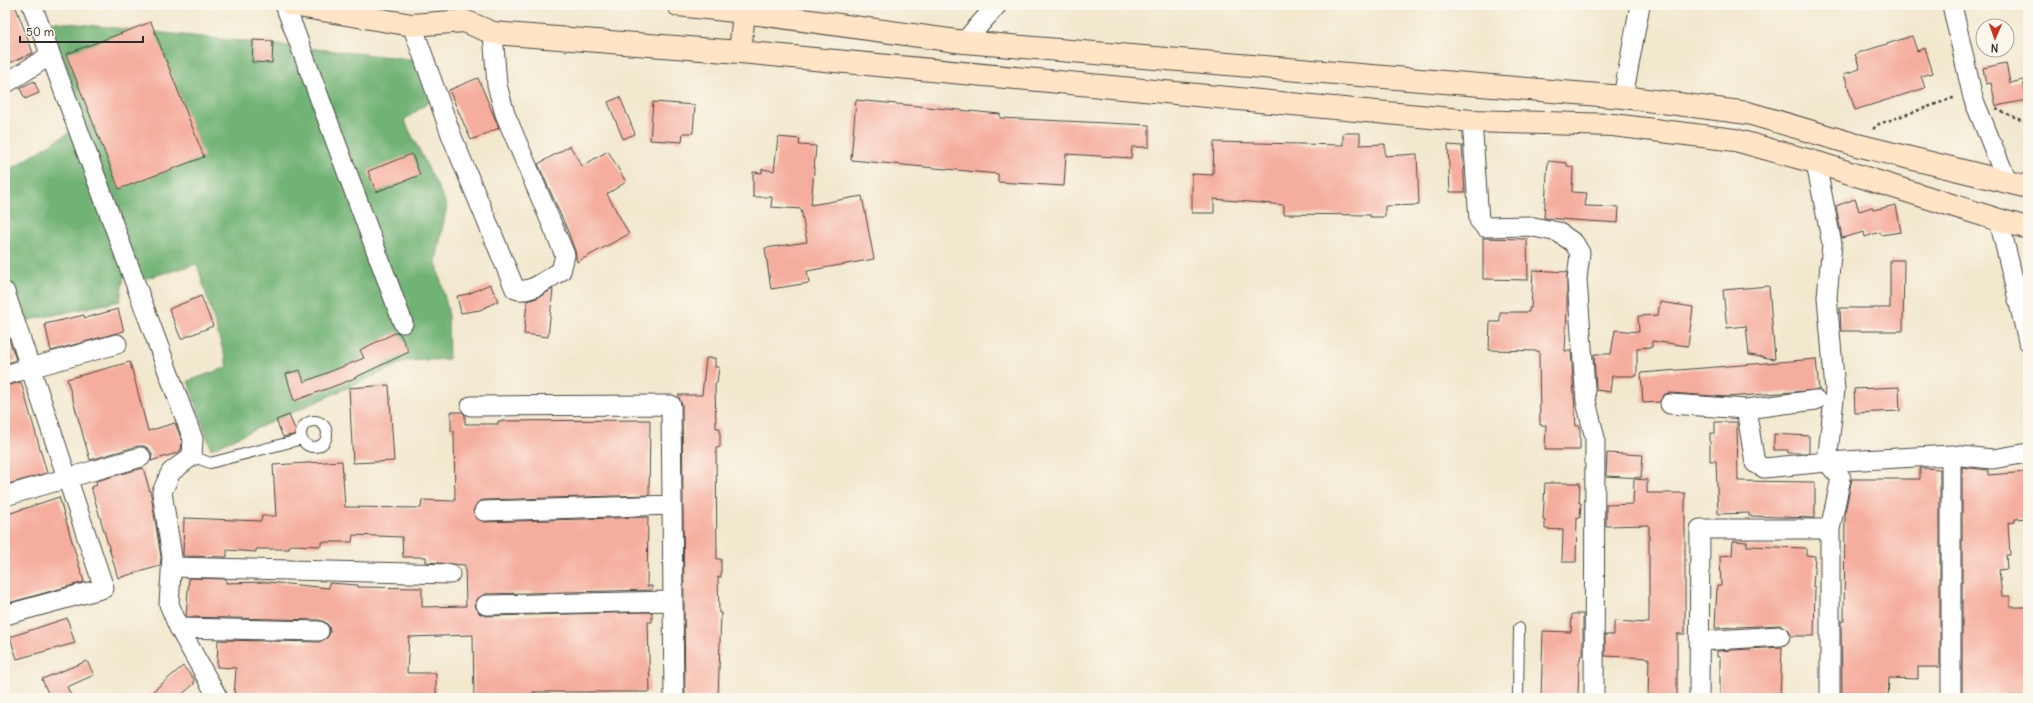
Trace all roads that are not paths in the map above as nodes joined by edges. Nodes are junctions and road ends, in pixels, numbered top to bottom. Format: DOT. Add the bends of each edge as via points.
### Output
graph roads {
  1 [pos="32,5"];
  2 [pos="285,5"];
  3 [pos="292,5"];
  4 [pos="678,5"];
  5 [pos="997,5"];
  6 [pos="1640,5"];
  7 [pos="1952,5"];
  8 [pos="744,12"];
  9 [pos="412,25"];
  10 [pos="493,33"];
  11 [pos="964,42"];
  12 [pos="740,52"];
  13 [pos="50,56"];
  14 [pos="5,84"];
  15 [pos="1623,97"];
  16 [pos="1472,121"];
  17 [pos="1818,163"];
  18 [pos="2007,181"];
  19 [pos="2028,187"];
  20 [pos="1999,220"];
  21 [pos="2028,228"];
  22 [pos="5,292"];
  23 [pos="403,323"];
  24 [pos="2028,341"];
  25 [pos="116,344"];
  26 [pos="31,368"];
  27 [pos="5,375"];
  28 [pos="1816,400"];
  29 [pos="1670,404"];
  30 [pos="471,406"];
  31 [pos="1746,409"];
  32 [pos="302,439"];
  33 [pos="2028,453"];
  34 [pos="1951,455"];
  35 [pos="192,456"];
  36 [pos="142,457"];
  37 [pos="1827,462"];
  38 [pos="68,478"];
  39 [pos="5,496"];
  40 [pos="672,505"];
  41 [pos="484,511"];
  42 [pos="1830,529"];
  43 [pos="172,567"];
  44 [pos="450,574"];
  45 [pos="673,601"];
  46 [pos="486,605"];
  47 [pos="5,615"];
  48 [pos="179,628"];
  49 [pos="1519,628"];
  50 [pos="319,631"];
  51 [pos="1780,636"];
  52 [pos="1700,642"];
  53 [pos="673,697"];
  54 [pos="218,698"];
  55 [pos="1518,698"];
  56 [pos="1594,698"];
  57 [pos="1699,698"];
  58 [pos="1830,698"];
  59 [pos="1951,698"];
  1 -- 13 [label="street"];
  2 -- 23 [label="street"];
  3 -- 9 [label="main road"];
  4 -- 8 [label="main road"];
  5 -- 11 [label="street"];
  6 -- 15 [label="street"];
  7 -- 18 [label="street" via="1973,98"];
  8 -- 11 [label="main road"];
  8 -- 12 [label="main road"];
  9 -- 10 [label="main road" via="464,21"];
  9 -- 10 [label="street" via="455,144 515,289 521,292 561,271 565,256 505,114 497,85"];
  10 -- 12 [label="main road"];
  11 -- 15 [label="main road"];
  12 -- 16 [label="main road"];
  13 -- 14 [label="street"];
  13 -- 35 [label="street" via="193,439"];
  15 -- 18 [label="main road" via="1748,113 1857,145"];
  16 -- 17 [label="main road" via="1613,126 1735,140"];
  16 -- 56 [label="street" via="1479,220 1485,226 1529,226 1558,232 1574,243 1580,253 1577,280 1586,393 1595,438"];
  17 -- 20 [label="main road"];
  17 -- 37 [label="street" via="1817,169 1832,244 1827,297 1835,390"];
  18 -- 19 [label="main road"];
  20 -- 21 [label="main road"];
  20 -- 24 [label="street"];
  22 -- 26 [label="street"];
  25 -- 26 [label="street"];
  26 -- 27 [label="street"];
  26 -- 38 [label="street"];
  28 -- 31 [label="street"];
  29 -- 31 [label="street"];
  30 -- 40 [label="street" via="671,405"];
  31 -- 37 [label="street" via="1755,463 1764,468"];
  32 -- 35 [label="lane" via="210,463"];
  33 -- 34 [label="street" via="1993,459"];
  34 -- 37 [label="street"];
  34 -- 59 [label="street"];
  35 -- 43 [label="street" via="171,472 162,492"];
  36 -- 38 [label="street"];
  37 -- 42 [label="street" via="1841,478"];
  38 -- 39 [label="street"];
  38 -- 47 [label="street" via="104,588"];
  40 -- 41 [label="street"];
  40 -- 45 [label="street"];
  42 -- 52 [label="street" via="1700,529"];
  42 -- 58 [label="street"];
  43 -- 44 [label="street"];
  43 -- 48 [label="street" via="169,604"];
  45 -- 46 [label="street"];
  45 -- 53 [label="street"];
  48 -- 50 [label="street"];
  48 -- 54 [label="street"];
  49 -- 55 [label="lane"];
  51 -- 52 [label="street"];
  52 -- 57 [label="street"];
}
